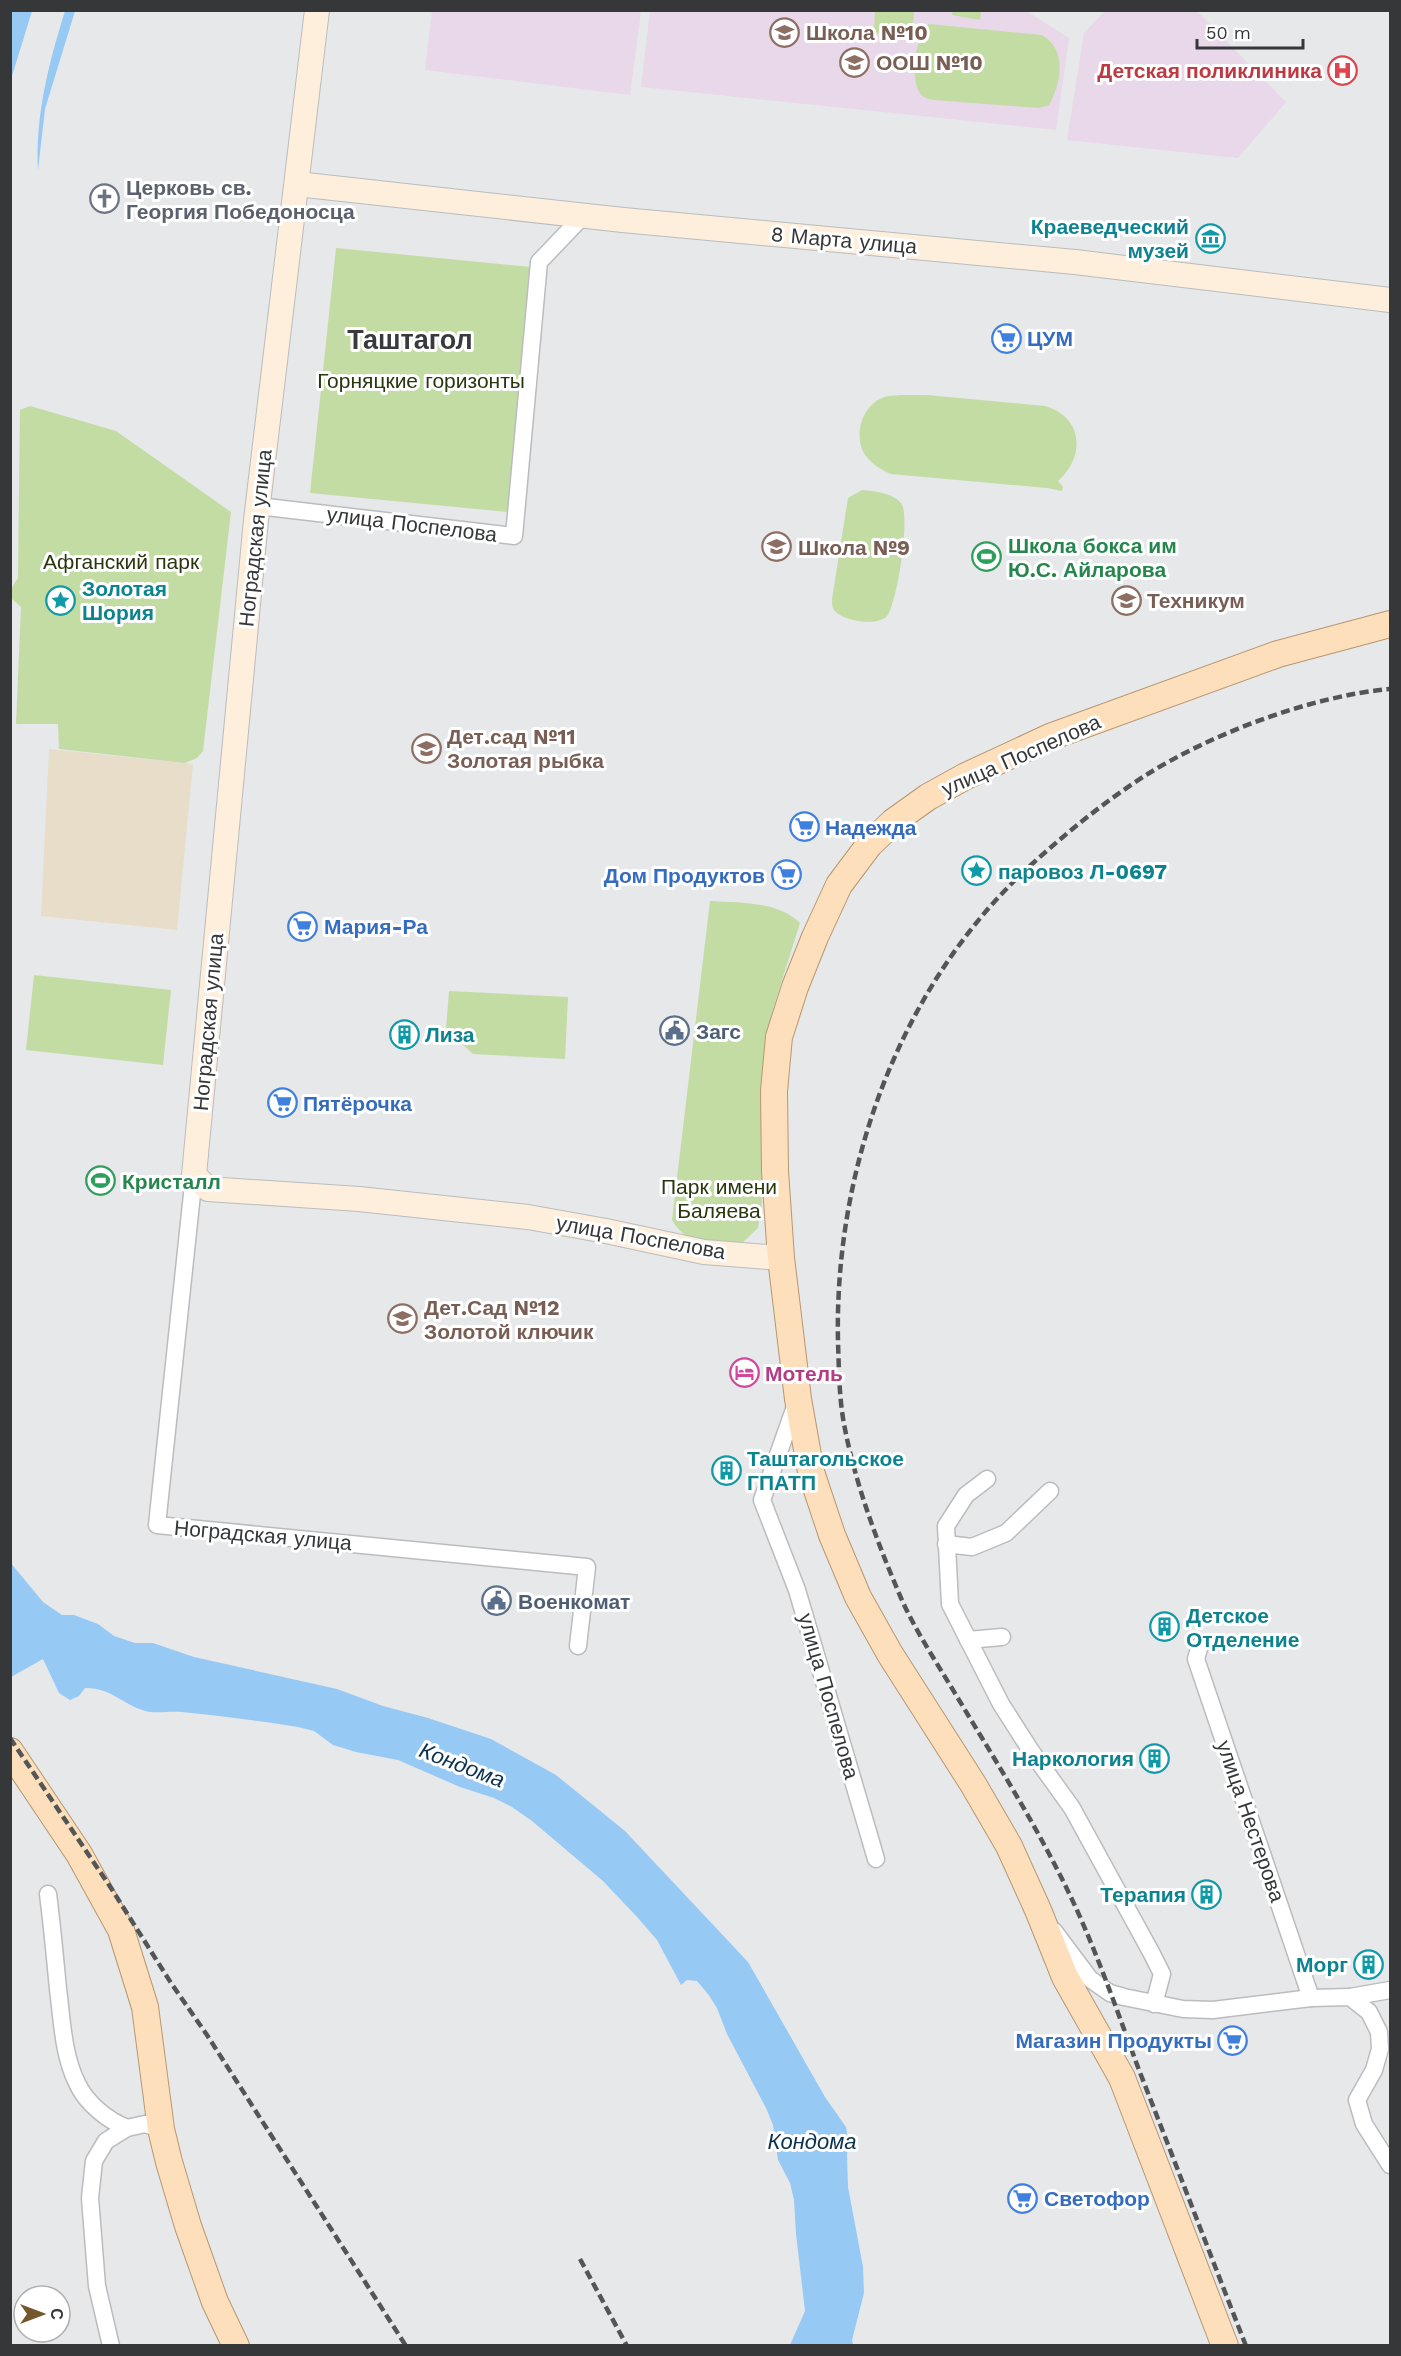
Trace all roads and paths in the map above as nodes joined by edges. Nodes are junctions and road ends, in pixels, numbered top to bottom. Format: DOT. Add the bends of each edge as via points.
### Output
graph roads {
  1 [pos="317,10"];
  2 [pos="297,184"];
  3 [pos="584,216"];
  4 [pos="1390,300"];
  5 [pos="258,506"];
  6 [pos="1390,624"];
  7 [pos="194,1175"];
  8 [pos="781,1258"];
  9 [pos="798,1399"];
  10 [pos="987,1479"];
  11 [pos="1050,1491"];
  12 [pos="946,1544"];
  13 [pos="1002,1638"];
  14 [pos="968,1640"];
  15 [pos="1200,1645"];
  16 [pos="578,1646"];
  17 [pos="10,1751"];
  18 [pos="876,1859"];
  19 [pos="48,1893"];
  20 [pos="1038,1910"];
  21 [pos="1390,1990"];
  22 [pos="1350,1997"];
  23 [pos="1311,1998"];
  24 [pos="1154,2004"];
  25 [pos="127,2128"];
  26 [pos="161,2129"];
  27 [pos="1390,2165"];
  28 [pos="111,2346"];
  29 [pos="236,2346"];
  30 [pos="1226,2346"];
  1 -- 2 [label="street, Ноградская улица"];
  2 -- 3 [label="street, 8 Марта улица"];
  2 -- 5 [label="street, Ноградская улица"];
  3 -- 4 [label="street, 8 Марта улица" via="1075,262"];
  3 -- 5 [label="street, улица Поспелова" via="539,262 514,536"];
  5 -- 7 [label="street, Ноградская улица"];
  6 -- 8 [label="main road, улица Поспелова" via="1278,654 1050,737 928,797 869,845 839,885 795,987 779,1038 774,1091"];
  7 -- 8 [label="street, улица Поспелова" via="208,1189 359,1199 528,1217 704,1252"];
  7 -- 16 [label="street, Ноградская улица" via="157,1525 587,1567"];
  8 -- 9 [label="main road"];
  9 -- 18 [label="street, улица Поспелова" via="762,1500 797,1590"];
  9 -- 20 [label="main road" via="811,1472 858,1597 1009,1846"];
  10 -- 12 [label="street" via="966,1495 946,1526"];
  11 -- 12 [label="street" via="1006,1533 972,1546"];
  12 -- 14 [label="street" via="950,1604"];
  13 -- 14 [label="street"];
  14 -- 24 [label="street" via="1030,1751 1072,1808 1152,1954 1162,1974"];
  15 -- 23 [label="street, улица Нестерова" via="1196,1659"];
  17 -- 26 [label="main road" via="79,1854 121,1930 145,2007"];
  19 -- 25 [label="street" via="62,2026 71,2068 78,2086 92,2104"];
  20 -- 24 [label="street" via="1090,1979 1110,1993"];
  20 -- 30 [label="main road" via="1065,1977 1122,2078"];
  21 -- 22 [label="street"];
  22 -- 23 [label="street"];
  22 -- 27 [label="street" via="1369,2013 1379,2032 1380,2049 1374,2070 1357,2100 1364,2124"];
  23 -- 24 [label="street" via="1213,2010"];
  25 -- 26 [label="street" via="145,2124"];
  25 -- 28 [label="street" via="106,2141 94,2161 90,2198 97,2286"];
  26 -- 29 [label="main road" via="188,2226 215,2302"];
}
